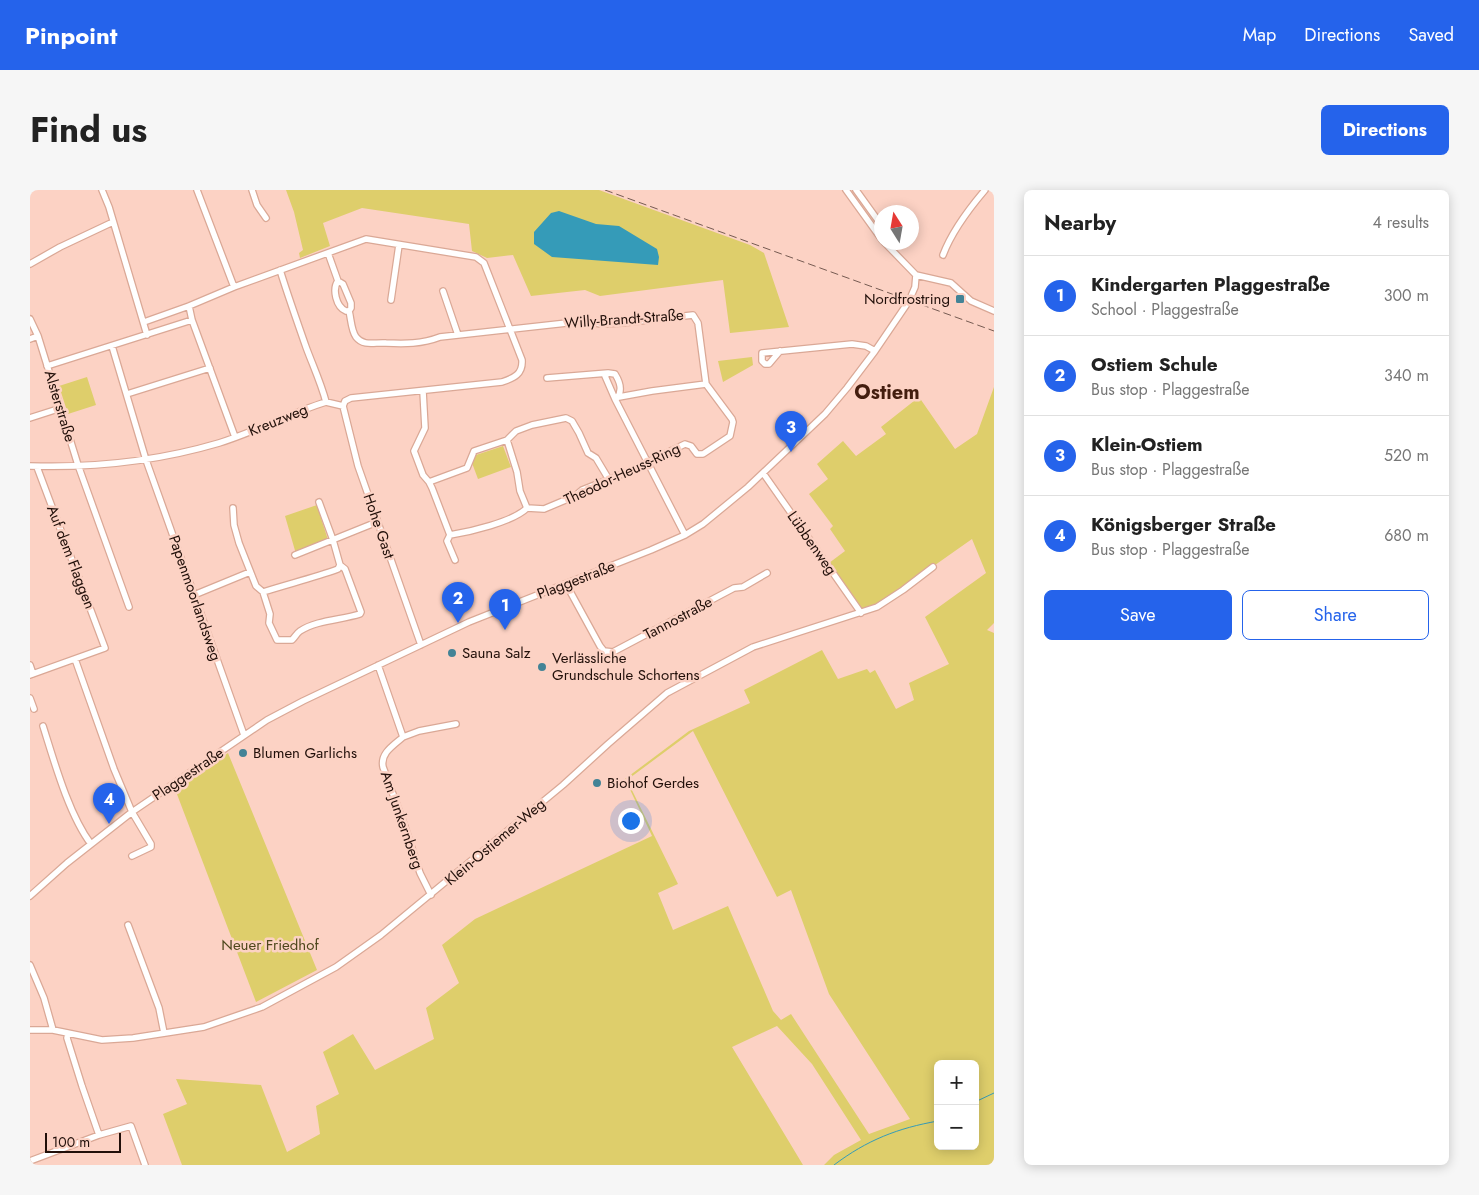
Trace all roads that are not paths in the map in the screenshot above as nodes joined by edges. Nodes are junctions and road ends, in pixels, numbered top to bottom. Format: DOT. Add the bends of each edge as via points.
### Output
graph roads {
  1 [pos="102,190"];
  2 [pos="197,190"];
  3 [pos="252,190"];
  4 [pos="846,190"];
  5 [pos="856,190"];
  6 [pos="985,190"];
  7 [pos="874,215"];
  8 [pos="266,218"];
  9 [pos="114,222"];
  10 [pos="874,230"];
  11 [pos="399,245"];
  12 [pos="892,250"];
  13 [pos="328,253"];
  14 [pos="943,255"];
  15 [pos="30,264"];
  16 [pos="280,270"];
  17 [pos="916,275"];
  18 [pos="338,281"];
  19 [pos="234,287"];
  20 [pos="443,291"];
  21 [pos="390,300"];
  22 [pos="189,306"];
  23 [pos="349,311"];
  24 [pos="994,311"];
  25 [pos="30,319"];
  26 [pos="192,320"];
  27 [pos="144,322"];
  28 [pos="510,330"];
  29 [pos="147,335"];
  30 [pos="458,335"];
  31 [pos="38,336"];
  32 [pos="30,339"];
  33 [pos="112,346"];
  34 [pos="780,351"];
  35 [pos="875,351"];
  36 [pos="47,366"];
  37 [pos="210,368"];
  38 [pos="608,373"];
  39 [pos="547,378"];
  40 [pos="706,384"];
  41 [pos="423,391"];
  42 [pos="127,394"];
  43 [pos="617,398"];
  44 [pos="326,402"];
  45 [pos="342,406"];
  46 [pos="61,408"];
  47 [pos="30,418"];
  48 [pos="235,437"];
  49 [pos="507,440"];
  50 [pos="146,460"];
  51 [pos="648,462"];
  52 [pos="78,465"];
  53 [pos="33,466"];
  54 [pos="763,473"];
  55 [pos="608,478"];
  56 [pos="429,482"];
  57 [pos="319,502"];
  58 [pos="232,508"];
  59 [pos="526,508"];
  60 [pos="377,522"];
  61 [pos="450,535"];
  62 [pos="685,535"];
  63 [pos="333,540"];
  64 [pos="295,555"];
  65 [pos="455,560"];
  66 [pos="340,565"];
  67 [pos="933,567"];
  68 [pos="250,572"];
  69 [pos="767,573"];
  70 [pos="566,584"];
  71 [pos="263,592"];
  72 [pos="194,595"];
  73 [pos="129,607"];
  74 [pos="861,613"];
  75 [pos="421,645"];
  76 [pos="75,659"];
  77 [pos="30,665"];
  78 [pos="378,665"];
  79 [pos="32,674"];
  80 [pos="30,698"];
  81 [pos="34,709"];
  82 [pos="456,724"];
  83 [pos="43,726"];
  84 [pos="244,735"];
  85 [pos="403,736"];
  86 [pos="132,812"];
  87 [pos="91,844"];
  88 [pos="132,856"];
  89 [pos="431,895"];
  90 [pos="30,896"];
  91 [pos="128,925"];
  92 [pos="30,964"];
  93 [pos="30,1030"];
  94 [pos="53,1030"];
  95 [pos="68,1033"];
  96 [pos="164,1033"];
  97 [pos="99,1135"];
  98 [pos="30,1161"];
  99 [pos="144,1165"];
  1 -- 9 [label="street"];
  2 -- 19 [label="street"];
  3 -- 8 [label="street"];
  4 -- 10 [label="street"];
  5 -- 7 [label="street"];
  6 -- 14 [label="street" via="949,239"];
  9 -- 15 [label="street"];
  9 -- 27 [label="street"];
  11 -- 13 [label="street" via="366,239"];
  11 -- 21 [label="street"];
  11 -- 28 [label="street" via="476,257 484,263"];
  12 -- 17 [label="street"];
  13 -- 16 [label="street"];
  13 -- 18 [label="street"];
  16 -- 19 [label="street"];
  16 -- 44 [label="street" via="320,377"];
  17 -- 24 [label="street" via="951,284 971,301"];
  17 -- 35 [label="street, Plaggestraße" via="909,300"];
  18 -- 23 [label="street, Willy-Brandt-Straße" via="346,289 351,303"];
  18 -- 23 [label="street" via="335,290 340,306"];
  19 -- 22 [label="street"];
  20 -- 30 [label="street"];
  22 -- 26 [label="street"];
  22 -- 27 [label="street"];
  23 -- 30 [label="street, Willy-Brandt-Straße" via="356,337 363,342 405,344"];
  25 -- 31 [label="street, Alsterstraße"];
  26 -- 29 [label="street"];
  26 -- 37 [label="street"];
  27 -- 29 [label="street"];
  28 -- 30 [label="street, Willy-Brandt-Straße"];
  28 -- 40 [label="street, Willy-Brandt-Straße" via="585,321 622,323 693,315 698,322"];
  28 -- 41 [label="street" via="522,360 520,372 513,378"];
  29 -- 33 [label="street"];
  31 -- 32 [label="street"];
  31 -- 36 [label="street, Alsterstraße"];
  33 -- 36 [label="street"];
  33 -- 42 [label="street, Papenmoorlandsweg"];
  34 -- 35 [label="street" via="852,344"];
  35 -- 54 [label="street, Plaggestraße" via="825,414"];
  36 -- 46 [label="street, Alsterstraße"];
  37 -- 42 [label="street"];
  37 -- 48 [label="street"];
  38 -- 39 [label="street"];
  38 -- 43 [label="street" via="605,376"];
  38 -- 43 [label="street" via="615,374 619,381 621,391"];
  40 -- 43 [label="street"];
  40 -- 51 [label="street, Theodor-Heuss-Ring" via="732,418 730,436 700,455 684,444"];
  41 -- 45 [label="street" via="351,398"];
  41 -- 56 [label="street" via="425,428 414,451"];
  42 -- 50 [label="street, Papenmoorlandsweg"];
  43 -- 51 [label="street"];
  44 -- 45 [label="street, Kreuzweg"];
  44 -- 48 [label="street, Kreuzweg"];
  45 -- 60 [label="street, Hohe Gast"];
  46 -- 47 [label="street"];
  46 -- 52 [label="street, Alsterstraße"];
  48 -- 50 [label="street, Kreuzweg"];
  49 -- 55 [label="street" via="516,431 532,425 566,418 572,421 588,453 596,458"];
  49 -- 56 [label="street" via="474,451 468,468"];
  49 -- 59 [label="street"];
  50 -- 52 [label="street, Kreuzweg"];
  50 -- 72 [label="street, Papenmoorlandsweg"];
  51 -- 55 [label="street, Theodor-Heuss-Ring"];
  51 -- 62 [label="street"];
  52 -- 53 [label="street, Kreuzweg"];
  52 -- 73 [label="street, Alsterstraße"];
  53 -- 76 [label="street, Auf dem Flaggen" via="105,648"];
  54 -- 62 [label="street, Plaggestraße"];
  54 -- 74 [label="street, Lübbenweg"];
  55 -- 59 [label="street, Theodor-Heuss-Ring" via="544,509"];
  56 -- 61 [label="street"];
  57 -- 63 [label="street"];
  58 -- 68 [label="street" via="234,525"];
  59 -- 61 [label="street, Theodor-Heuss-Ring" via="521,514 489,526"];
  60 -- 63 [label="street"];
  60 -- 75 [label="street, Hohe Gast"];
  61 -- 65 [label="street" via="447,541"];
  62 -- 70 [label="street, Plaggestraße"];
  63 -- 64 [label="street"];
  63 -- 66 [label="street"];
  66 -- 71 [label="street" via="338,569"];
  66 -- 71 [label="street" via="345,569 361,608 360,614 300,631 292,640 278,640 269,623 270,614"];
  67 -- 74 [label="street, Klein-Ostiemer-Weg" via="877,607"];
  68 -- 71 [label="street" via="256,586"];
  68 -- 72 [label="street"];
  69 -- 70 [label="street, Tannostraße" via="613,652 604,651 600,646"];
  70 -- 75 [label="street, Plaggestraße" via="492,612"];
  72 -- 84 [label="street, Papenmoorlandsweg"];
  74 -- 89 [label="street, Klein-Ostiemer-Weg" via="753,647 667,693"];
  75 -- 78 [label="street, Plaggestraße"];
  76 -- 79 [label="street"];
  76 -- 86 [label="street"];
  77 -- 79 [label="street"];
  78 -- 84 [label="street, Plaggestraße" via="303,701"];
  78 -- 85 [label="street"];
  80 -- 81 [label="street"];
  82 -- 85 [label="street"];
  83 -- 87 [label="street" via="76,818"];
  84 -- 86 [label="street, Plaggestraße"];
  85 -- 89 [label="street, Am Junkernberg" via="383,755 382,761 420,873"];
  86 -- 87 [label="street, Plaggestraße"];
  86 -- 88 [label="street" via="151,847"];
  87 -- 90 [label="street, Plaggestraße"];
  89 -- 96 [label="street, Klein-Ostiemer-Weg" via="347,959 262,1007 204,1027"];
  91 -- 96 [label="street" via="159,1008"];
  92 -- 94 [label="street"];
  93 -- 94 [label="street, Klein-Ostiemer-Weg"];
  94 -- 95 [label="street, Klein-Ostiemer-Weg"];
  95 -- 96 [label="street, Klein-Ostiemer-Weg" via="102,1040"];
  95 -- 97 [label="street"];
  97 -- 98 [label="street"];
  97 -- 99 [label="street" via="131,1126"];
}
